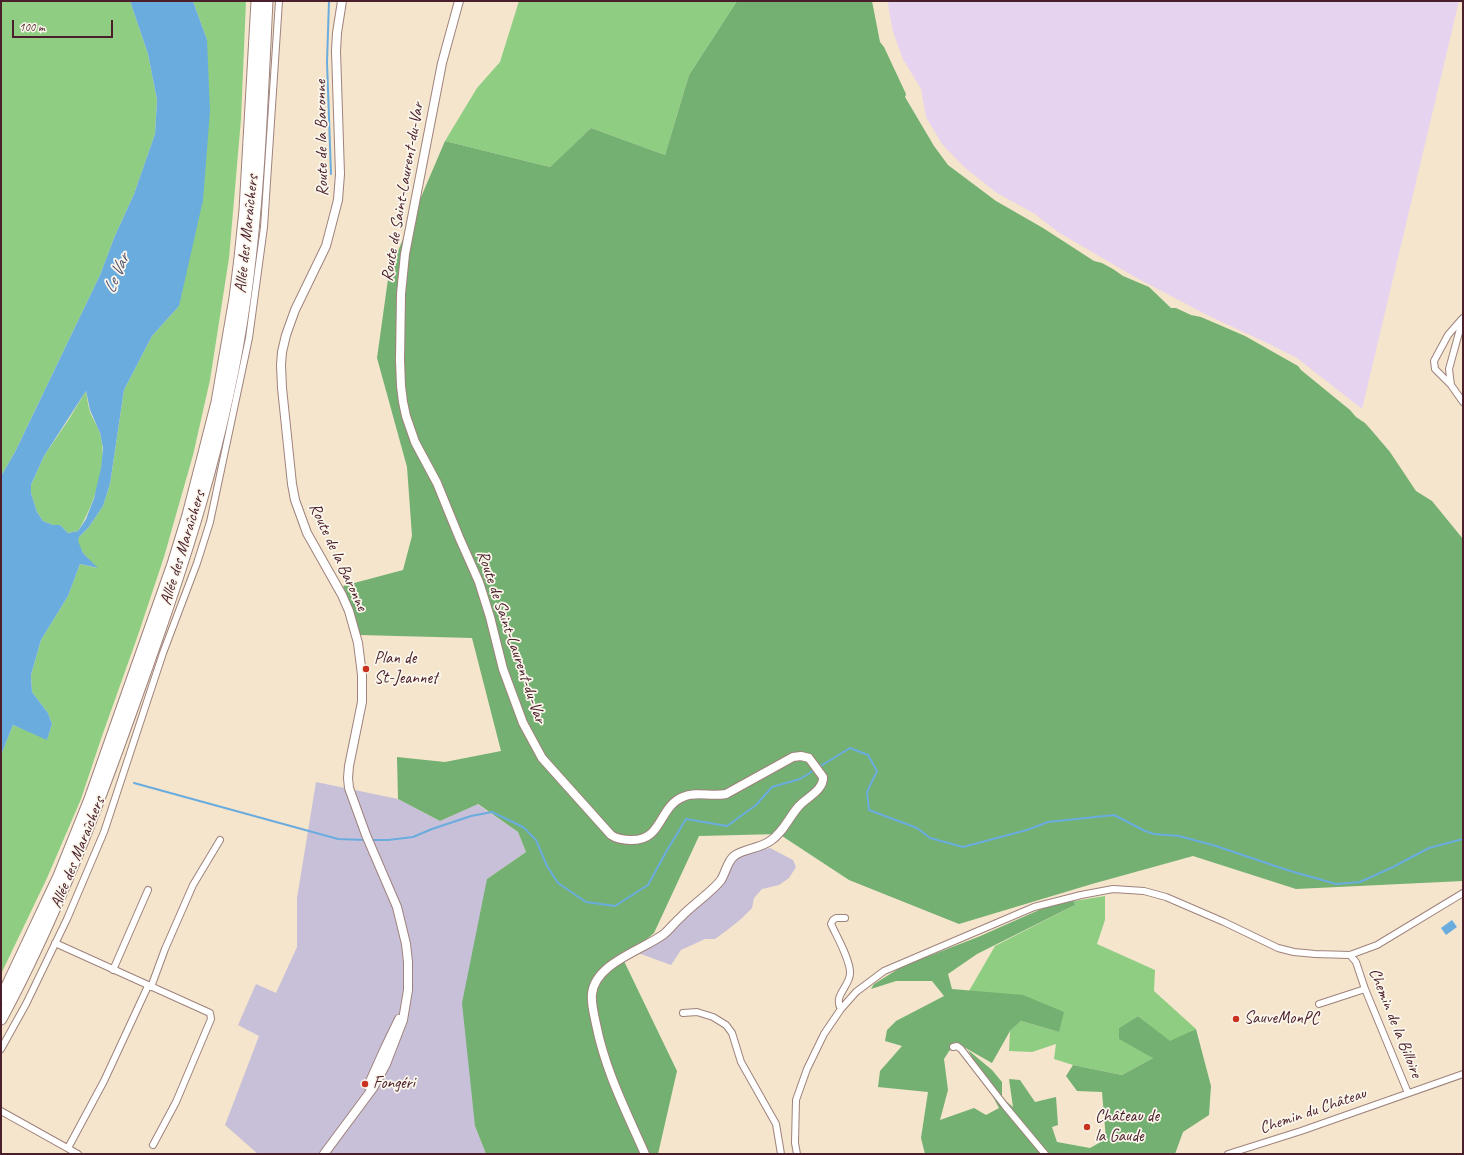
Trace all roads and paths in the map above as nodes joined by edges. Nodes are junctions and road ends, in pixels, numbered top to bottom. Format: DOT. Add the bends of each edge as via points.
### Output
graph roads {
  1 [pos="257,1"];
  2 [pos="267,1"];
  3 [pos="279,1"];
  4 [pos="342,1"];
  5 [pos="459,1"];
  6 [pos="1463,318"];
  7 [pos="1451,385"];
  8 [pos="1463,402"];
  9 [pos="220,840"];
  10 [pos="148,890"];
  11 [pos="1463,892"];
  12 [pos="845,918"];
  13 [pos="55,943"];
  14 [pos="1350,954"];
  15 [pos="113,970"];
  16 [pos="150,986"];
  17 [pos="1365,989"];
  18 [pos="1,999"];
  19 [pos="1319,1004"];
  20 [pos="841,1009"];
  21 [pos="683,1013"];
  22 [pos="1,1019"];
  23 [pos="953,1047"];
  24 [pos="1,1050"];
  25 [pos="1463,1074"];
  26 [pos="1408,1093"];
  27 [pos="1,1111"];
  28 [pos="153,1145"];
  29 [pos="68,1148"];
  30 [pos="78,1154"];
  31 [pos="324,1154"];
  32 [pos="645,1154"];
  33 [pos="780,1154"];
  34 [pos="797,1154"];
  35 [pos="1045,1154"];
  36 [pos="1228,1154"];
  1 -- 18 [label="highway" via="240,258 217,402 203,457 173,564 90,799 59,876"];
  2 -- 22 [label="highway" via="259,155 245,299 228,397 213,460 182,567 99,801 68,880"];
  3 -- 13 [label="street, Allée des Maraîchers" via="264,227 249,338 210,522 163,653 104,832"];
  4 -- 31 [label="street, Route de la Baronne" via="336,75 340,174 338,200 326,246 290,324 281,365 295,500 311,540 342,595 361,658 362,702 348,778 366,835 397,907 405,938 408,990 405,1005 361,1104"];
  5 -- 32 [label="street, Route de Saint-Laurent-du-Var" via="442,62 405,254 401,294 401,386 406,416 415,442 437,483 479,582 503,669 523,723 542,758 555,773 611,835 626,840 641,840 652,834 676,800 692,794 726,794 786,760 800,756 809,758 822,774 823,780 820,787 799,806 776,836 761,847 734,857 720,881 664,934 618,959 595,984 592,994 593,1009 609,1074"];
  6 -- 7 [label="street" via="1449,369"];
  6 -- 7 [label="street" via="1448,335 1434,361 1436,369"];
  7 -- 8 [label="street"];
  9 -- 16 [label="street" via="193,885"];
  10 -- 15 [label="street"];
  11 -- 14 [label="street" via="1378,945"];
  12 -- 20 [label="street" via="836,918 831,924 850,966 850,975 839,998 838,1004"];
  13 -- 15 [label="street"];
  13 -- 24 [label="street, Allée des Maraîchers"];
  14 -- 17 [label="street, Chemin de la Billoire" via="1356,962"];
  14 -- 20 [label="street" via="1316,954 1278,948 1166,897 1144,891 1113,889 1034,907 898,964 856,992"];
  15 -- 16 [label="street"];
  16 -- 28 [label="street" via="210,1013 211,1019 176,1102"];
  16 -- 29 [label="street"];
  17 -- 19 [label="street"];
  17 -- 26 [label="street, Chemin de la Billoire"];
  20 -- 34 [label="street" via="824,1034 796,1100"];
  21 -- 33 [label="street" via="697,1012 713,1017 726,1025 732,1033 741,1062 776,1124"];
  23 -- 35 [label="street" via="962,1049"];
  25 -- 26 [label="street, Chemin de la Billoire"];
  26 -- 36 [label="street, Chemin du Château"];
  27 -- 29 [label="street"];
  29 -- 30 [label="street"];
}
